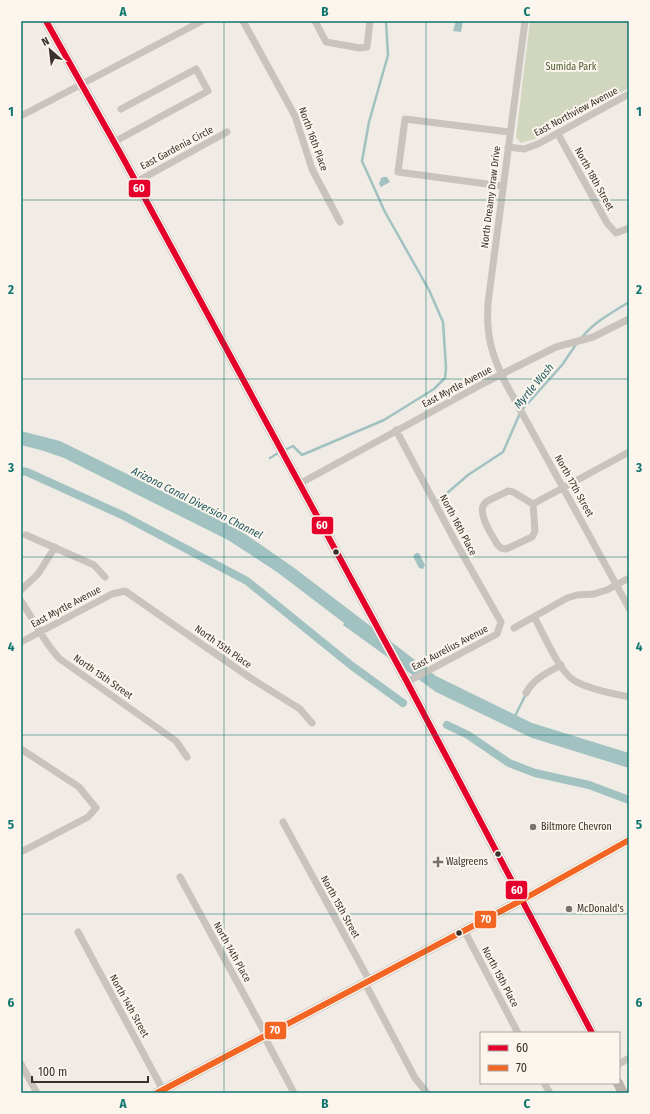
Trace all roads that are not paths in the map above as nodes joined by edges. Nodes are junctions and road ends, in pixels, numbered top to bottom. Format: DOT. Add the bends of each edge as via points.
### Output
graph roads {
  1 [pos="46,21"];
  2 [pos="202,21"];
  3 [pos="243,21"];
  4 [pos="315,21"];
  5 [pos="370,21"];
  6 [pos="525,21"];
  7 [pos="82,85"];
  8 [pos="629,94"];
  9 [pos="121,109"];
  10 [pos="21,116"];
  11 [pos="227,132"];
  12 [pos="509,132"];
  13 [pos="558,134"];
  14 [pos="114,142"];
  15 [pos="508,147"];
  16 [pos="136,182"];
  17 [pos="502,186"];
  18 [pos="340,222"];
  19 [pos="629,228"];
  20 [pos="629,319"];
  21 [pos="501,374"];
  22 [pos="396,430"];
  23 [pos="629,452"];
  24 [pos="299,484"];
  25 [pos="564,488"];
  26 [pos="533,504"];
  27 [pos="26,535"];
  28 [pos="55,547"];
  29 [pos="105,576"];
  30 [pos="629,578"];
  31 [pos="616,585"];
  32 [pos="21,590"];
  33 [pos="120,590"];
  34 [pos="21,601"];
  35 [pos="629,608"];
  36 [pos="534,617"];
  37 [pos="514,628"];
  38 [pos="500,629"];
  39 [pos="41,631"];
  40 [pos="21,642"];
  41 [pos="561,665"];
  42 [pos="408,685"];
  43 [pos="526,693"];
  44 [pos="629,696"];
  45 [pos="312,723"];
  46 [pos="21,749"];
  47 [pos="187,757"];
  48 [pos="283,822"];
  49 [pos="629,840"];
  50 [pos="21,852"];
  51 [pos="180,877"];
  52 [pos="522,900"];
  53 [pos="464,930"];
  54 [pos="78,932"];
  55 [pos="367,982"];
  56 [pos="517,1032"];
  57 [pos="591,1032"];
  58 [pos="265,1036"];
  59 [pos="629,1058"];
  60 [pos="620,1063"];
  61 [pos="21,1064"];
  62 [pos="545,1084"];
  63 [pos="618,1084"];
  64 [pos="160,1092"];
  65 [pos="37,1093"];
  66 [pos="294,1093"];
  67 [pos="427,1093"];
  68 [pos="550,1093"];
  69 [pos="623,1093"];
  1 -- 7 [label="main road"];
  2 -- 7 [label="street"];
  3 -- 18 [label="street, North 16th Place" via="295,116 312,169"];
  4 -- 5 [label="street" via="326,42 360,48 367,47"];
  6 -- 12 [label="street, North Dreamy Draw Drive" via="518,45"];
  7 -- 10 [label="street"];
  7 -- 14 [label="main road"];
  8 -- 13 [label="street, East Northview Avenue"];
  9 -- 14 [label="street" via="196,69 208,91"];
  11 -- 16 [label="street, East Gardenia Circle"];
  12 -- 15 [label="street, North Dreamy Draw Drive"];
  12 -- 17 [label="street" via="405,119 398,172"];
  13 -- 15 [label="street, East Northview Avenue" via="524,148"];
  13 -- 19 [label="street, North 18th Street" via="606,223 616,233"];
  14 -- 16 [label="main road"];
  15 -- 17 [label="street, North Dreamy Draw Drive"];
  16 -- 24 [label="main road"];
  17 -- 21 [label="street, North Dreamy Draw Drive" via="486,320 488,341"];
  20 -- 21 [label="street, East Myrtle Avenue" via="592,337 556,347"];
  21 -- 22 [label="street, East Myrtle Avenue"];
  21 -- 25 [label="street, North 17th Street"];
  22 -- 24 [label="street, East Myrtle Avenue"];
  22 -- 38 [label="street, North 16th Place" via="501,622"];
  23 -- 25 [label="street"];
  24 -- 42 [label="main road"];
  25 -- 26 [label="street"];
  25 -- 31 [label="street, North 17th Street"];
  26 -- 26 [label="street" via="535,531 532,536 512,548 501,548 481,514 482,506 508,491"];
  27 -- 28 [label="street"];
  28 -- 29 [label="street" via="94,566"];
  28 -- 32 [label="street" via="38,574"];
  30 -- 31 [label="street"];
  31 -- 35 [label="street, North 17th Street"];
  31 -- 36 [label="street" via="594,594 568,598"];
  33 -- 39 [label="street, East Myrtle Avenue"];
  33 -- 45 [label="street, North 15th Place" via="125,590 249,677 300,709"];
  34 -- 39 [label="street, North 15th Street"];
  36 -- 37 [label="street"];
  36 -- 41 [label="street"];
  38 -- 42 [label="street, East Aurelius Avenue" via="497,634"];
  39 -- 40 [label="street, East Myrtle Avenue"];
  39 -- 47 [label="street, North 15th Street" via="51,651 60,659 176,741"];
  41 -- 43 [label="street" via="538,678"];
  41 -- 44 [label="street" via="575,681"];
  42 -- 52 [label="main road"];
  46 -- 50 [label="street" via="79,787 96,808 88,817"];
  48 -- 55 [label="street, North 15th Street"];
  49 -- 52 [label="main road"];
  51 -- 58 [label="street, North 14th Place"];
  52 -- 53 [label="main road"];
  52 -- 57 [label="main road"];
  53 -- 55 [label="main road"];
  53 -- 56 [label="street, North 15th Place"];
  54 -- 64 [label="street, North 14th Street"];
  55 -- 58 [label="main road"];
  55 -- 67 [label="street, North 15th Street" via="415,1078"];
  58 -- 64 [label="main road"];
  58 -- 66 [label="street, North 14th Place"];
  59 -- 60 [label="street"];
  61 -- 65 [label="street"];
  62 -- 68 [label="street"];
  63 -- 69 [label="main road"];
}
